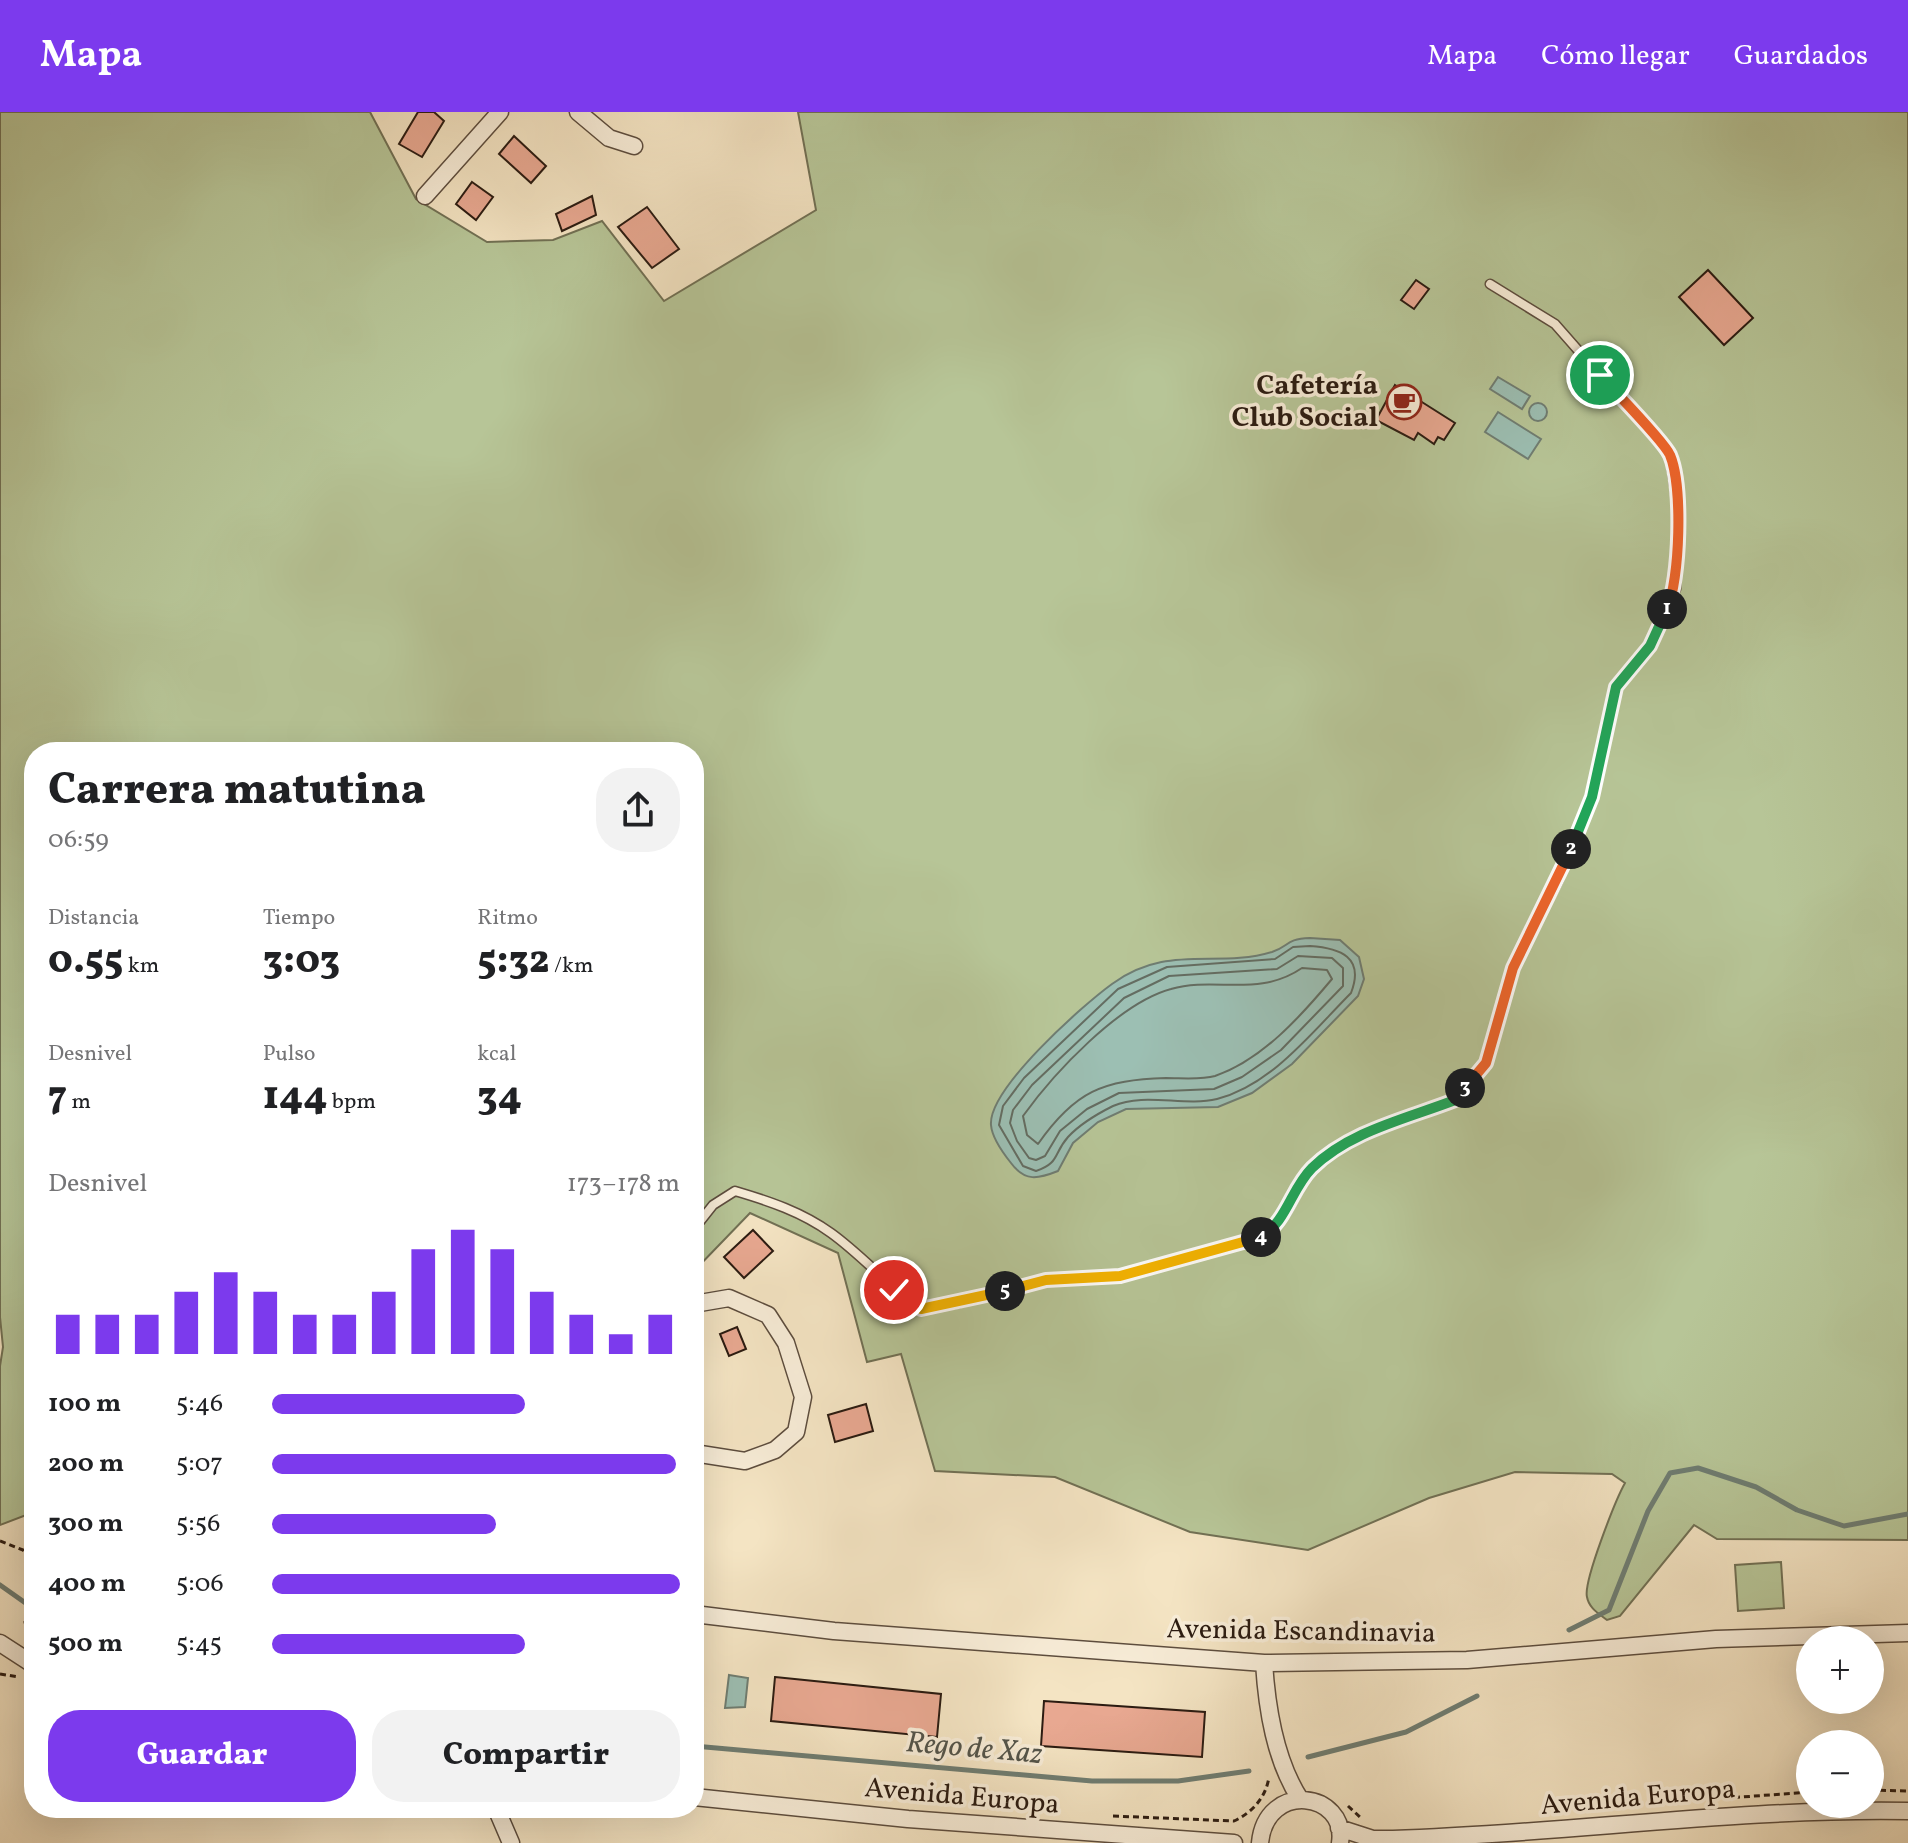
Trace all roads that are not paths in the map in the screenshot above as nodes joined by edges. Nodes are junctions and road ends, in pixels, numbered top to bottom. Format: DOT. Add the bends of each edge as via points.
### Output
graph roads {
  1 [pos="500,112"];
  2 [pos="578,112"];
  3 [pos="634,146"];
  4 [pos="425,196"];
  5 [pos="1490,284"];
  6 [pos="704,1216"];
  7 [pos="704,1302"];
  8 [pos="704,1455"];
  9 [pos="704,1615"];
  10 [pos="1908,1633"];
  11 [pos="0,1643"];
  12 [pos="0,1661"];
  13 [pos="1264,1663"];
  14 [pos="24,1665"];
  15 [pos="24,1667"];
  16 [pos="1277,1773"];
  17 [pos="704,1798"];
  18 [pos="1300,1799"];
  19 [pos="1281,1805"];
  20 [pos="1908,1811"];
  21 [pos="500,1818"];
  22 [pos="1339,1836"];
  23 [pos="1261,1838"];
  24 [pos="1368,1841"];
  25 [pos="1230,1842"];
  26 [pos="511,1843"];
  1 -- 4 [label="street"];
  2 -- 3 [label="street" via="609,138"];
  5 -- 6 [label="lane" via="1555,324 1670,455 1677,505 1676,589 1650,646 1616,687 1592,797 1558,881 1513,968 1486,1063 1455,1100 1361,1133 1310,1169 1286,1213 1264,1236 1120,1276 1046,1280 921,1309 832,1233 781,1205 735,1191"];
  7 -- 8 [label="street" via="729,1298 768,1315 786,1343 803,1397 796,1432 775,1450 745,1461"];
  9 -- 13 [label="street, Avenida Escandinavia" via="834,1631"];
  10 -- 13 [label="street, Avenida Escandinavia" via="1716,1639 1467,1660"];
  11 -- 14 [label="street"];
  12 -- 15 [label="street"];
  13 -- 16 [label="street"];
  16 -- 18 [label="street"];
  16 -- 19 [label="street"];
  17 -- 25 [label="street, Avenida Europa" via="1058,1832"];
  18 -- 19 [label="street"];
  18 -- 22 [label="street" via="1324,1807"];
  19 -- 23 [label="street" via="1267,1817"];
  20 -- 24 [label="street, Avenida Europa" via="1739,1815 1569,1831"];
  21 -- 26 [label="street"];
  22 -- 24 [label="street, Avenida Europa"];
  23 -- 25 [label="street, Avenida Europa"];
}
